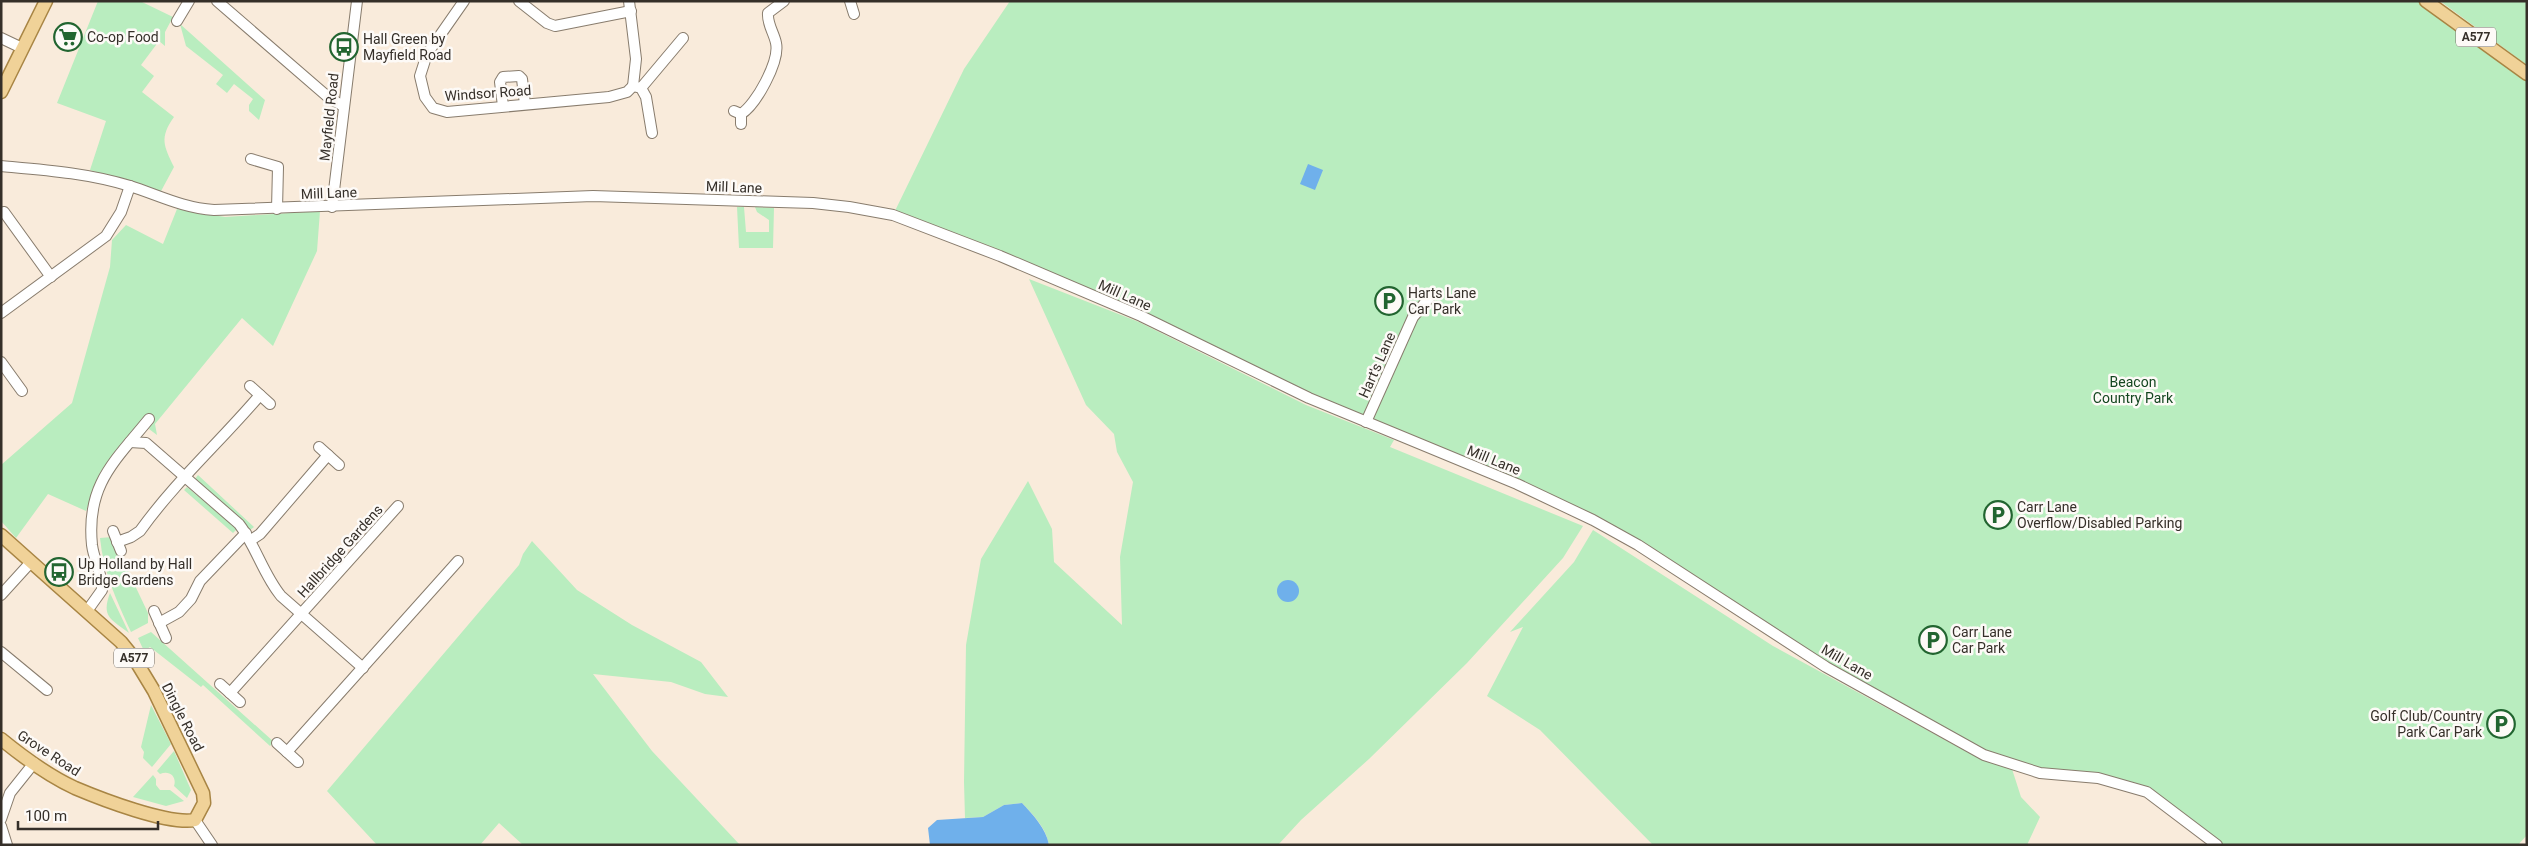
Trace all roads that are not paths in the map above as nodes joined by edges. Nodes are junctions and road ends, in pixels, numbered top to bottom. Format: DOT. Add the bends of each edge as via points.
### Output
graph roads {
  1 [pos="46,1"];
  2 [pos="189,1"];
  3 [pos="217,1"];
  4 [pos="357,1"];
  5 [pos="464,1"];
  6 [pos="519,1"];
  7 [pos="784,1"];
  8 [pos="850,1"];
  9 [pos="2426,1"];
  10 [pos="630,6"];
  11 [pos="854,15"];
  12 [pos="177,21"];
  13 [pos="1,38"];
  14 [pos="683,38"];
  15 [pos="22,48"];
  16 [pos="2527,74"];
  17 [pos="637,87"];
  18 [pos="1,92"];
  19 [pos="525,104"];
  20 [pos="343,106"];
  21 [pos="502,106"];
  22 [pos="739,116"];
  23 [pos="652,133"];
  24 [pos="251,160"];
  25 [pos="1,166"];
  26 [pos="130,186"];
  27 [pos="332,207"];
  28 [pos="277,209"];
  29 [pos="4,212"];
  30 [pos="51,277"];
  31 [pos="1430,296"];
  32 [pos="1,313"];
  33 [pos="1,362"];
  34 [pos="250,386"];
  35 [pos="22,391"];
  36 [pos="260,395"];
  37 [pos="270,404"];
  38 [pos="149,420"];
  39 [pos="1366,422"];
  40 [pos="130,442"];
  41 [pos="319,447"];
  42 [pos="328,455"];
  43 [pos="339,465"];
  44 [pos="184,476"];
  45 [pos="398,506"];
  46 [pos="113,531"];
  47 [pos="1,535"];
  48 [pos="248,536"];
  49 [pos="458,561"];
  50 [pos="31,562"];
  51 [pos="1,596"];
  52 [pos="87,611"];
  53 [pos="154,611"];
  54 [pos="302,614"];
  55 [pos="159,623"];
  56 [pos="166,638"];
  57 [pos="1,652"];
  58 [pos="363,668"];
  59 [pos="220,684"];
  60 [pos="47,690"];
  61 [pos="230,693"];
  62 [pos="240,702"];
  63 [pos="1,740"];
  64 [pos="276,743"];
  65 [pos="287,752"];
  66 [pos="298,762"];
  67 [pos="34,763"];
  68 [pos="1,819"];
  69 [pos="195,820"];
  70 [pos="1,826"];
  71 [pos="7,845"];
  72 [pos="212,845"];
  73 [pos="2217,845"];
  1 -- 15 [label="main road"];
  2 -- 12 [label="street"];
  3 -- 20 [label="street" via="328,97"];
  4 -- 20 [label="street, Mayfield Road"];
  5 -- 21 [label="street, Windsor Road" via="426,54 420,76 425,97 433,108 447,112"];
  6 -- 10 [label="street" via="555,26"];
  7 -- 22 [label="street" via="768,13 776,44 776,57 770,74 747,110"];
  8 -- 11 [label="street"];
  9 -- 16 [label="main road, A577"];
  10 -- 17 [label="street"];
  13 -- 15 [label="street"];
  14 -- 17 [label="street"];
  15 -- 18 [label="main road"];
  17 -- 19 [label="street, Windsor Road" via="609,97"];
  17 -- 23 [label="street" via="646,97"];
  19 -- 21 [label="street, Windsor Road"];
  19 -- 21 [label="street" via="522,79 510,75 500,82"];
  20 -- 27 [label="street, Mayfield Road"];
  24 -- 28 [label="street" via="282,168"];
  25 -- 26 [label="street, Mill Lane" via="73,172"];
  26 -- 28 [label="street, Mill Lane" via="204,210"];
  26 -- 30 [label="street" via="121,212 106,236"];
  27 -- 28 [label="street, Mill Lane"];
  27 -- 39 [label="street, Mill Lane" via="606,196 813,203 893,215 1141,316 1301,395"];
  29 -- 30 [label="street"];
  30 -- 32 [label="street"];
  31 -- 39 [label="street, Hart's Lane" via="1413,317"];
  33 -- 35 [label="street"];
  34 -- 36 [label="street"];
  36 -- 37 [label="street"];
  36 -- 44 [label="street" via="230,431 207,450"];
  38 -- 40 [label="street"];
  39 -- 73 [label="street, Mill Lane" via="1517,484 1593,520 1667,563 1826,667 1984,755 2040,774 2098,778 2147,792"];
  40 -- 44 [label="street, Hallbridge Gardens" via="146,443"];
  40 -- 52 [label="street" via="105,473 91,513 92,547 102,590"];
  41 -- 42 [label="street"];
  42 -- 43 [label="street"];
  42 -- 48 [label="street" via="260,534"];
  44 -- 46 [label="street" via="140,532 119,546"];
  44 -- 48 [label="street, Hallbridge Gardens" via="239,524"];
  45 -- 54 [label="street, Hallbridge Gardens"];
  47 -- 50 [label="main road, Dingle Road / A577"];
  48 -- 54 [label="street, Hallbridge Gardens" via="272,584"];
  48 -- 55 [label="street" via="200,581 191,599 179,612"];
  49 -- 58 [label="street"];
  50 -- 51 [label="street"];
  50 -- 52 [label="main road, Dingle Road / A577"];
  52 -- 69 [label="main road, Dingle Road / A577" via="121,642 154,690 203,793 204,803"];
  53 -- 55 [label="street"];
  54 -- 58 [label="street, Hallbridge Gardens"];
  54 -- 61 [label="street, Hallbridge Gardens"];
  55 -- 56 [label="street"];
  57 -- 60 [label="street"];
  58 -- 65 [label="street"];
  59 -- 61 [label="street"];
  61 -- 62 [label="street"];
  63 -- 67 [label="main road, Grove Road"];
  64 -- 65 [label="street"];
  65 -- 66 [label="street"];
  67 -- 68 [label="street" via="10,794"];
  67 -- 69 [label="main road, Grove Road" via="73,787 123,805 184,822"];
  69 -- 72 [label="street"];
  70 -- 71 [label="street"];
}
